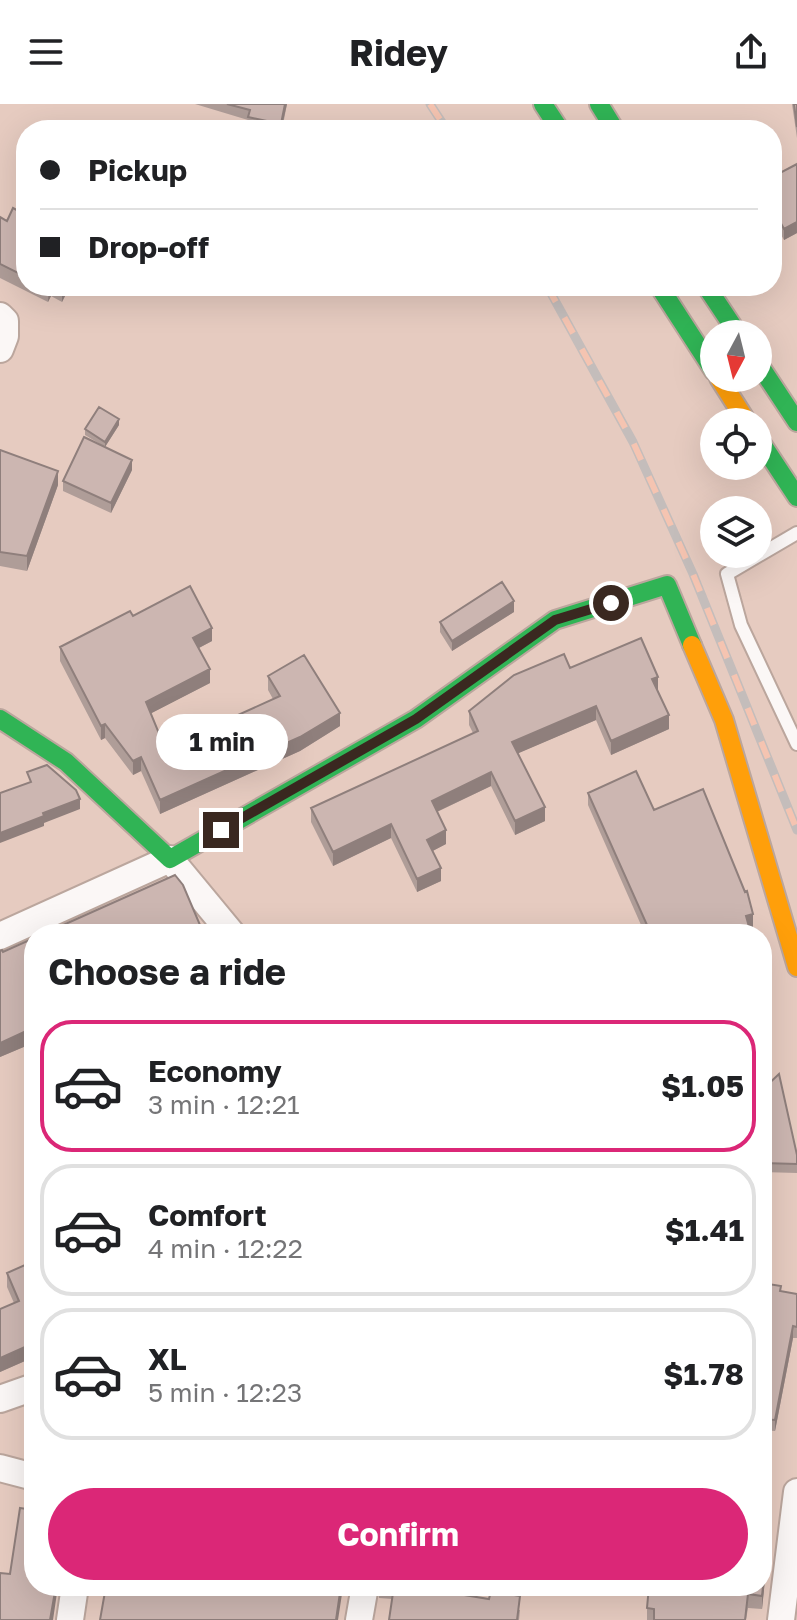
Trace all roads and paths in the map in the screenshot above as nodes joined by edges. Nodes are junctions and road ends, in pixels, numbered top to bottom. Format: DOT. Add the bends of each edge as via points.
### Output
graph roads {
  1 [pos="665,296"];
  2 [pos="713,296"];
  3 [pos="0,316"];
  4 [pos="729,320"];
  5 [pos="0,349"];
  6 [pos="700,349"];
  7 [pos="772,384"];
  8 [pos="797,422"];
  9 [pos="772,459"];
  10 [pos="797,497"];
  11 [pos="797,533"];
  12 [pos="0,719"];
  13 [pos="797,744"];
  14 [pos="170,859"];
  15 [pos="26,924"];
  16 [pos="224,924"];
  17 [pos="24,925"];
  18 [pos="0,936"];
  19 [pos="797,967"];
  20 [pos="24,1391"];
  21 [pos="0,1399"];
  22 [pos="0,1468"];
  23 [pos="24,1474"];
  24 [pos="797,1492"];
  25 [pos="74,1596"];
  26 [pos="363,1596"];
  27 [pos="70,1620"];
  28 [pos="359,1620"];
  29 [pos="781,1620"];
  1 -- 6 [label="main road"];
  2 -- 4 [label="main road"];
  3 -- 5 [label="street" via="5,336"];
  7 -- 8 [label="main road"];
  9 -- 10 [label="main road"];
  11 -- 13 [label="lane" via="727,574 741,625"];
  12 -- 14 [label="main road" via="66,762"];
  14 -- 15 [label="street"];
  14 -- 16 [label="street"];
  14 -- 19 [label="main road" via="416,719 555,620 667,585 724,720"];
  17 -- 18 [label="street"];
  20 -- 21 [label="street"];
  22 -- 23 [label="street"];
  24 -- 29 [label="street"];
  25 -- 27 [label="street"];
  26 -- 28 [label="street"];
}
